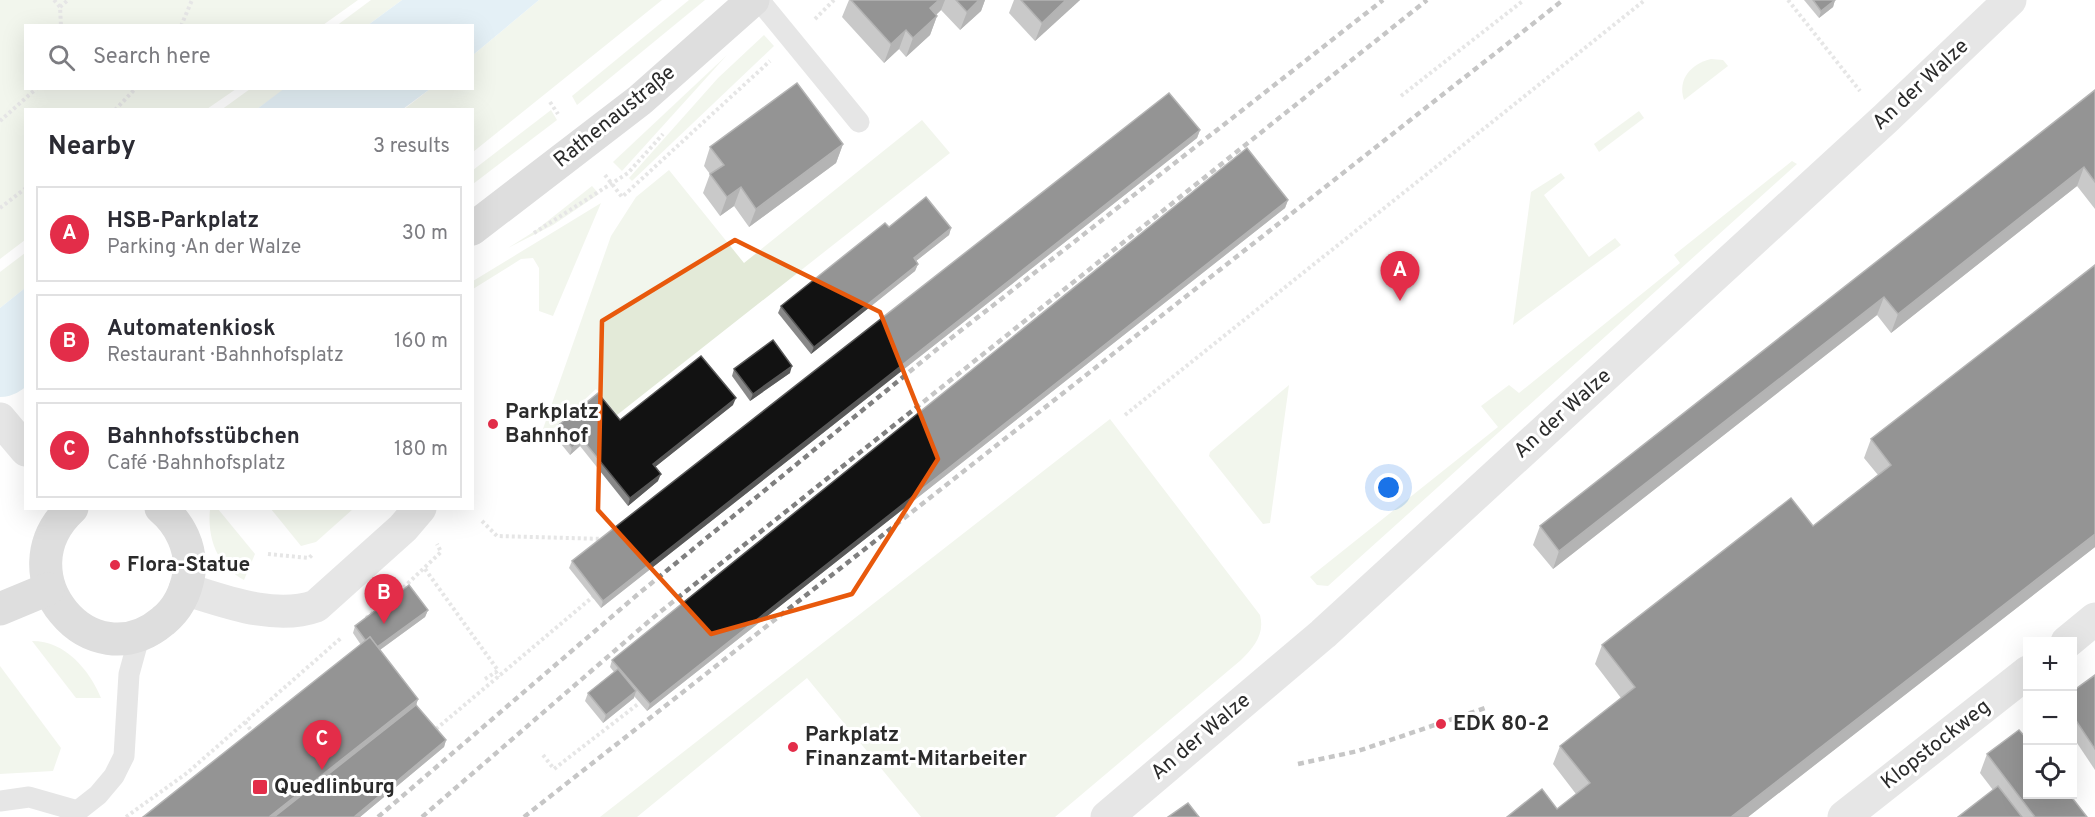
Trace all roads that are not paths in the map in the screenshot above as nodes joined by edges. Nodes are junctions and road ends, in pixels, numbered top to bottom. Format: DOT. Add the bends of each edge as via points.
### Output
graph roads {
  1 [pos="753,0"];
  2 [pos="759,0"];
  3 [pos="2010,0"];
  4 [pos="858,122"];
  5 [pos="474,227"];
  6 [pos="0,419"];
  7 [pos="24,448"];
  8 [pos="70,510"];
  9 [pos="163,510"];
  10 [pos="418,510"];
  11 [pos="48,589"];
  12 [pos="185,589"];
  13 [pos="0,609"];
  14 [pos="2095,619"];
  15 [pos="140,634"];
  16 [pos="2073,637"];
  17 [pos="2023,676"];
  18 [pos="0,801"];
  19 [pos="74,814"];
  20 [pos="1107,817"];
  21 [pos="1844,817"];
  1 -- 5 [label="main road, Rathenaustraße" via="640,100"];
  2 -- 4 [label="lane"];
  3 -- 20 [label="street, An der Walze" via="1323,634"];
  6 -- 7 [label="street"];
  8 -- 11 [label="main road" via="47,544 44,567"];
  9 -- 12 [label="main road" via="177,525 185,542 189,570"];
  10 -- 12 [label="street" via="316,606 306,610 236,604"];
  11 -- 13 [label="main road"];
  11 -- 15 [label="main road" via="58,609 85,630 118,638"];
  12 -- 15 [label="main road" via="172,612"];
  14 -- 16 [label="street"];
  15 -- 19 [label="lane" via="129,674 123,756 114,776 98,795"];
  17 -- 21 [label="street, Klopstockweg"];
  18 -- 19 [label="lane" via="28,797"];
}
